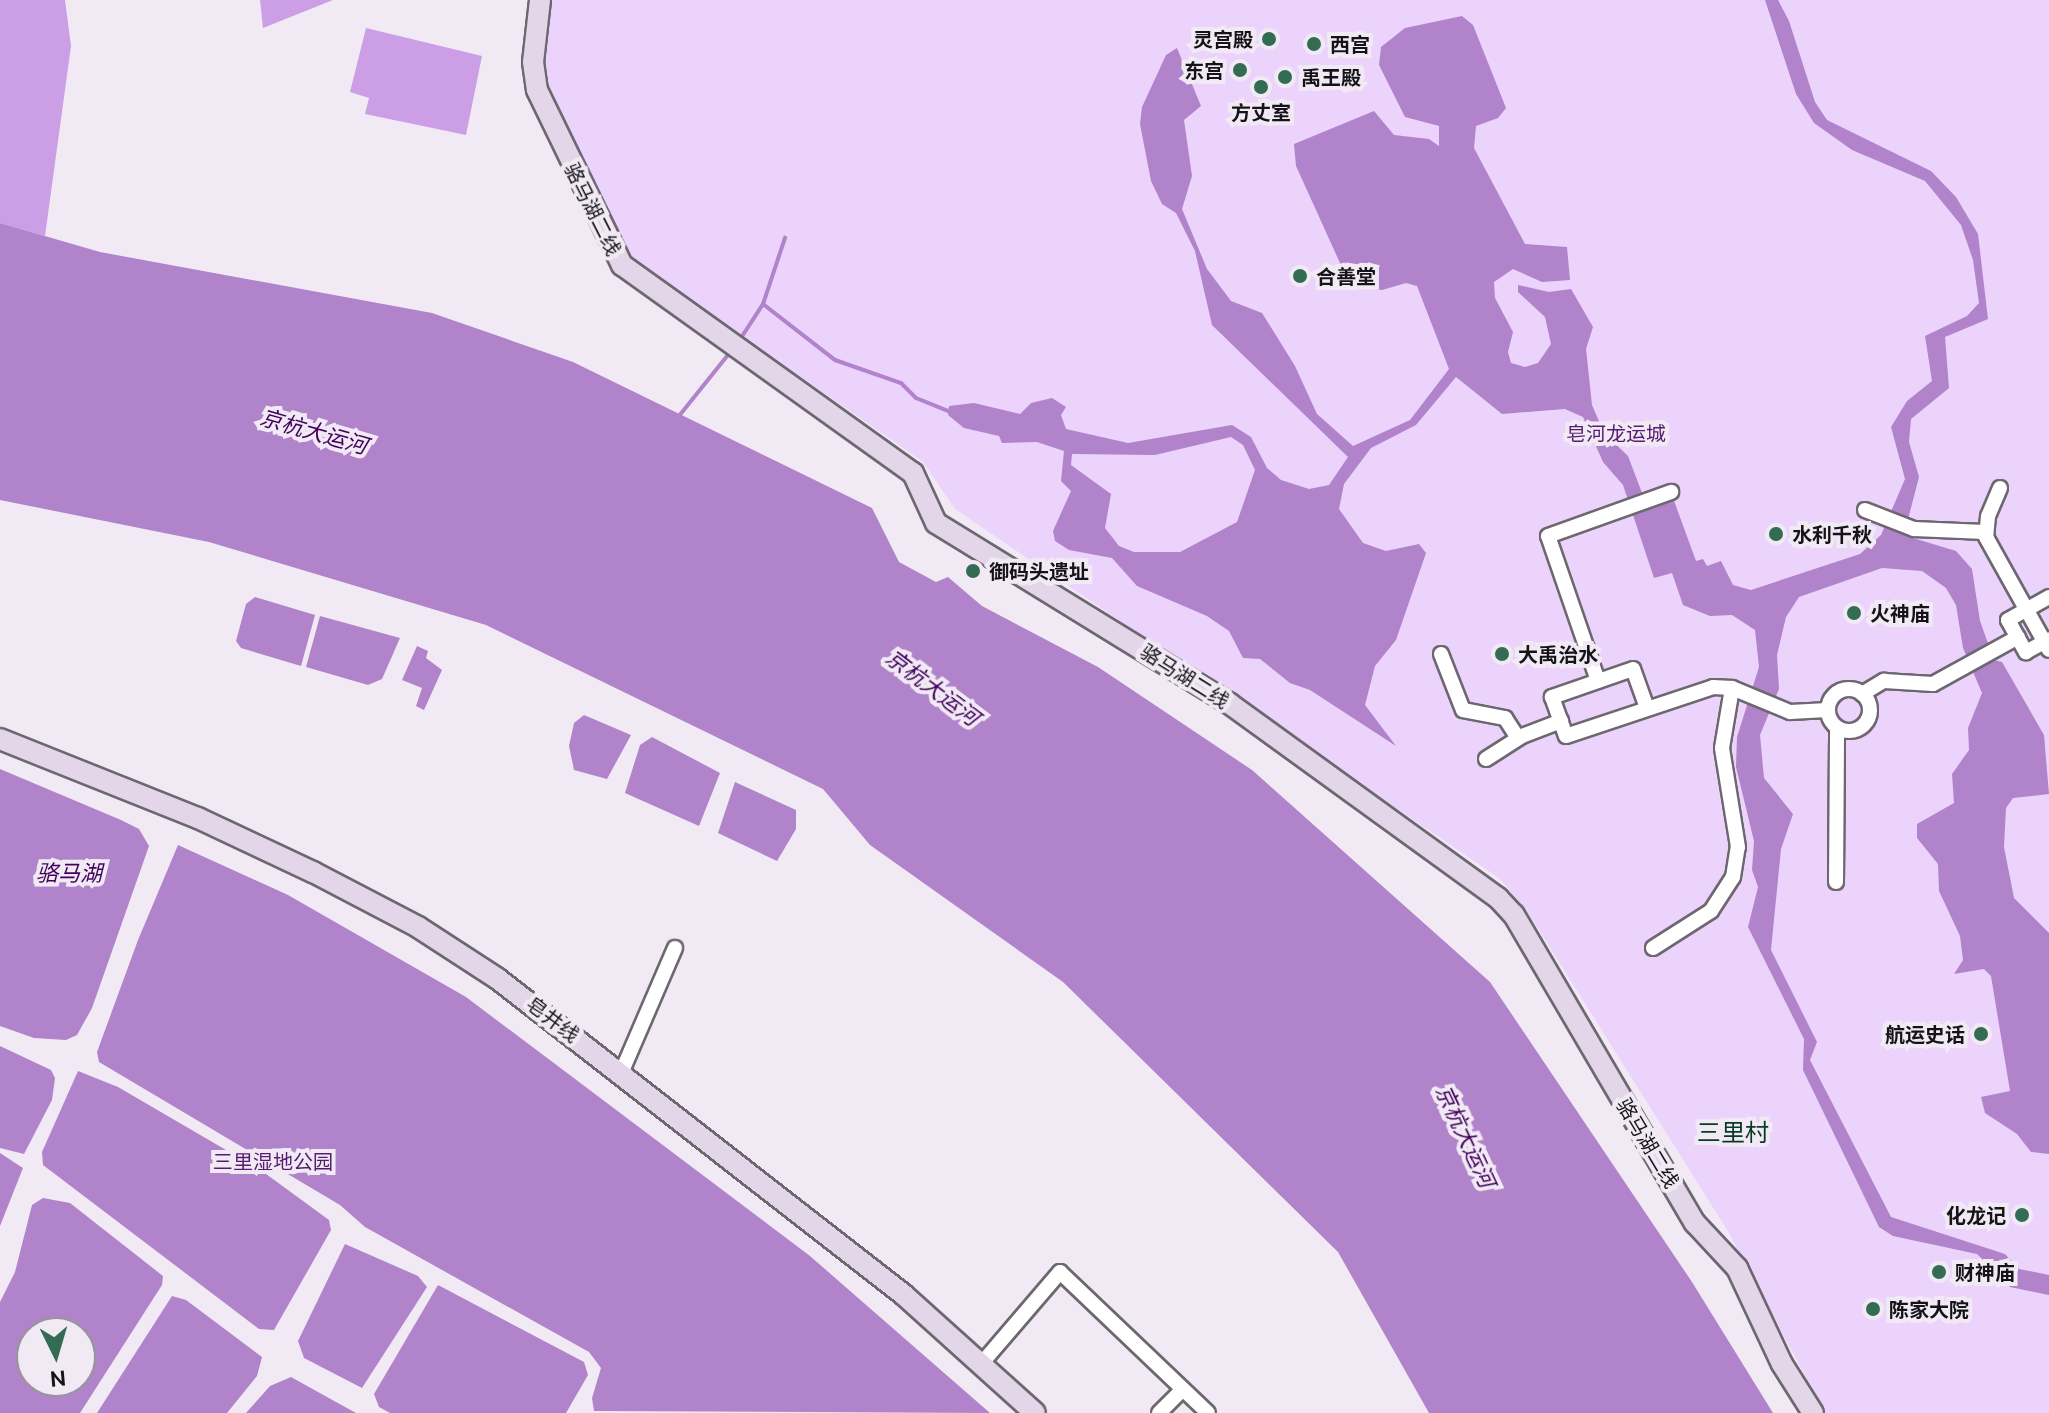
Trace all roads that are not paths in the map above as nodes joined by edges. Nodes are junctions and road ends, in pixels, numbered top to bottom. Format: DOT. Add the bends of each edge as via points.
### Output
graph roads {
  1 [pos="540,0"];
  2 [pos="2000,488"];
  3 [pos="1671,492"];
  4 [pos="1865,510"];
  5 [pos="1985,532"];
  6 [pos="2049,597"];
  7 [pos="2026,610"];
  8 [pos="2018,637"];
  9 [pos="2047,643"];
  10 [pos="1441,654"];
  11 [pos="1598,681"];
  12 [pos="1732,688"];
  13 [pos="1862,694"];
  14 [pos="1647,708"];
  15 [pos="1828,710"];
  16 [pos="1561,721"];
  17 [pos="1837,728"];
  18 [pos="1518,738"];
  19 [pos="0,739"];
  20 [pos="1486,759"];
  21 [pos="1836,882"];
  22 [pos="675,948"];
  23 [pos="1653,948"];
  24 [pos="622,1071"];
  25 [pos="982,1363"];
  26 [pos="1181,1391"];
  27 [pos="1035,1413"];
  28 [pos="1159,1413"];
  29 [pos="1208,1413"];
  30 [pos="1813,1413"];
  1 -- 30 [label="street, 骆马湖二线" via="533,62 537,90 622,265 913,473 936,523 1230,704 1498,898 1514,915 1695,1223 1737,1268 1782,1364"];
  2 -- 5 [label="street"];
  3 -- 11 [label="street" via="1548,536"];
  4 -- 5 [label="street" via="1914,529"];
  5 -- 7 [label="street"];
  6 -- 7 [label="street"];
  7 -- 8 [label="street" via="2008,620"];
  7 -- 9 [label="street"];
  8 -- 9 [label="street" via="2026,652"];
  8 -- 13 [label="street" via="1933,684 1884,681"];
  10 -- 18 [label="street" via="1463,710 1505,718"];
  11 -- 14 [label="street" via="1633,669"];
  11 -- 16 [label="street" via="1552,697"];
  12 -- 14 [label="street" via="1698,690"];
  12 -- 15 [label="street" via="1790,712"];
  12 -- 23 [label="street" via="1722,748 1738,847 1733,877 1711,911"];
  13 -- 15 [label="street" via="1842,690"];
  13 -- 17 [label="street" via="1869,705 1868,719 1851,731"];
  14 -- 16 [label="street" via="1566,736"];
  15 -- 17 [label="street"];
  16 -- 18 [label="street"];
  17 -- 21 [label="street"];
  18 -- 20 [label="street"];
  19 -- 24 [label="street, 皂井线" via="198,818 418,927"];
  22 -- 24 [label="street"];
  24 -- 25 [label="street, 皂井线"];
  25 -- 26 [label="street" via="1060,1272"];
  25 -- 27 [label="street, 皂井线"];
  26 -- 28 [label="street"];
  26 -- 29 [label="street"];
}
